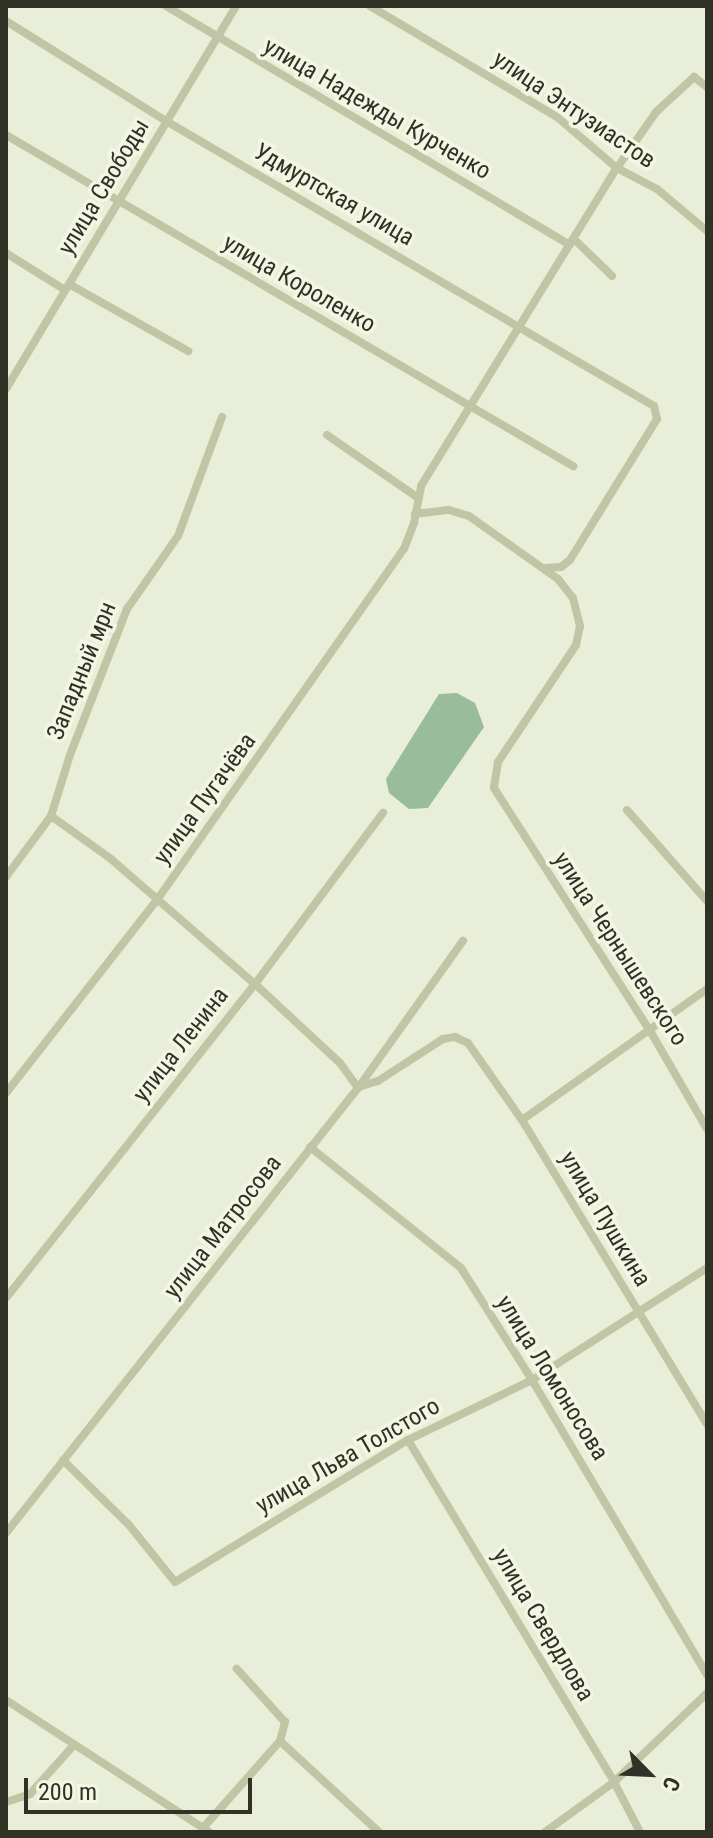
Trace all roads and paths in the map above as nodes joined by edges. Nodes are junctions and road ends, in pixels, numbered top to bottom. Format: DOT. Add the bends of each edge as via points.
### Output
graph roads {
  1 [pos="166,6"];
  2 [pos="236,6"];
  3 [pos="370,6"];
  4 [pos="6,21"];
  5 [pos="216,38"];
  6 [pos="707,87"];
  7 [pos="166,121"];
  8 [pos="6,135"];
  9 [pos="617,168"];
  10 [pos="118,203"];
  11 [pos="707,231"];
  12 [pos="572,242"];
  13 [pos="6,253"];
  14 [pos="612,276"];
  15 [pos="67,287"];
  16 [pos="520,325"];
  17 [pos="188,351"];
  18 [pos="7,384"];
  19 [pos="471,406"];
  20 [pos="222,417"];
  21 [pos="327,435"];
  22 [pos="573,466"];
  23 [pos="417,497"];
  24 [pos="415,514"];
  25 [pos="544,568"];
  26 [pos="627,810"];
  27 [pos="383,813"];
  28 [pos="51,816"];
  29 [pos="6,877"];
  30 [pos="157,900"];
  31 [pos="707,901"];
  32 [pos="463,941"];
  33 [pos="255,984"];
  34 [pos="707,989"];
  35 [pos="649,1029"];
  36 [pos="358,1088"];
  37 [pos="6,1093"];
  38 [pos="522,1120"];
  39 [pos="707,1129"];
  40 [pos="310,1147"];
  41 [pos="707,1268"];
  42 [pos="6,1298"];
  43 [pos="639,1314"];
  44 [pos="532,1380"];
  45 [pos="707,1424"];
  46 [pos="408,1440"];
  47 [pos="63,1460"];
  48 [pos="6,1533"];
  49 [pos="237,1669"];
  50 [pos="707,1675"];
  51 [pos="707,1693"];
  52 [pos="6,1700"];
  53 [pos="280,1741"];
  54 [pos="74,1745"];
  55 [pos="614,1782"];
  56 [pos="6,1802"];
  57 [pos="206,1830"];
  58 [pos="379,1832"];
  59 [pos="545,1832"];
  60 [pos="640,1832"];
  1 -- 5 [label="street, улица Надежды Курченко"];
  2 -- 5 [label="street, улица Свободы"];
  3 -- 9 [label="street, улица Энтузиастов" via="557,117"];
  4 -- 7 [label="street, Удмуртская улица"];
  5 -- 7 [label="street, улица Свободы"];
  5 -- 12 [label="street, улица Надежды Курченко"];
  6 -- 9 [label="street" via="694,77 656,112"];
  7 -- 10 [label="street, улица Свободы"];
  7 -- 16 [label="street, Удмуртская улица"];
  8 -- 10 [label="street, улица Короленко"];
  9 -- 11 [label="street, улица Энтузиастов" via="657,189"];
  9 -- 12 [label="street"];
  10 -- 15 [label="street, улица Свободы"];
  10 -- 19 [label="street, улица Короленко"];
  12 -- 14 [label="street, улица Надежды Курченко"];
  12 -- 16 [label="street"];
  13 -- 15 [label="street"];
  15 -- 17 [label="street"];
  15 -- 18 [label="street, улица Свободы"];
  16 -- 19 [label="street"];
  16 -- 25 [label="street, Удмуртская улица" via="645,399 654,406 657,419 570,560 561,567"];
  19 -- 22 [label="street, улица Короленко"];
  19 -- 23 [label="street"];
  20 -- 28 [label="street, Западный мрн" via="178,536 127,609"];
  21 -- 23 [label="street"];
  23 -- 24 [label="street, улица Пугачёва"];
  24 -- 25 [label="street" via="458,511"];
  24 -- 30 [label="street, улица Пугачёва" via="404,549"];
  25 -- 35 [label="street, улица Чернышевского" via="573,598 578,636 498,762 495,793"];
  26 -- 31 [label="street"];
  27 -- 33 [label="street, улица Ленина"];
  28 -- 29 [label="street, Западный мрн"];
  28 -- 30 [label="street"];
  30 -- 33 [label="street"];
  30 -- 37 [label="street, улица Пугачёва"];
  32 -- 36 [label="street, улица Матросова"];
  33 -- 36 [label="street" via="340,1063"];
  33 -- 42 [label="street, улица Ленина"];
  34 -- 35 [label="street"];
  35 -- 38 [label="street"];
  35 -- 39 [label="street, улица Чернышевского"];
  36 -- 38 [label="street, улица Пушкина" via="443,1039 462,1040"];
  36 -- 40 [label="street, улица Матросова"];
  38 -- 43 [label="street, улица Пушкина"];
  40 -- 44 [label="street, улица Ломоносова" via="454,1260"];
  40 -- 47 [label="street, улица Матросова"];
  41 -- 43 [label="street, улица Льва Толстого"];
  43 -- 44 [label="street, улица Льва Толстого"];
  43 -- 45 [label="street, улица Пушкина"];
  44 -- 46 [label="street, улица Льва Толстого"];
  44 -- 50 [label="street, улица Ломоносова"];
  46 -- 47 [label="street, улица Льва Толстого" via="175,1582 129,1525"];
  46 -- 55 [label="street, улица Свердлова"];
  47 -- 48 [label="street, улица Матросова"];
  49 -- 53 [label="street" via="285,1722"];
  51 -- 55 [label="street"];
  52 -- 54 [label="street"];
  53 -- 57 [label="street"];
  53 -- 58 [label="street"];
  54 -- 56 [label="street" via="30,1794"];
  54 -- 57 [label="street"];
  55 -- 59 [label="street"];
  55 -- 60 [label="street, улица Свердлова"];
}
